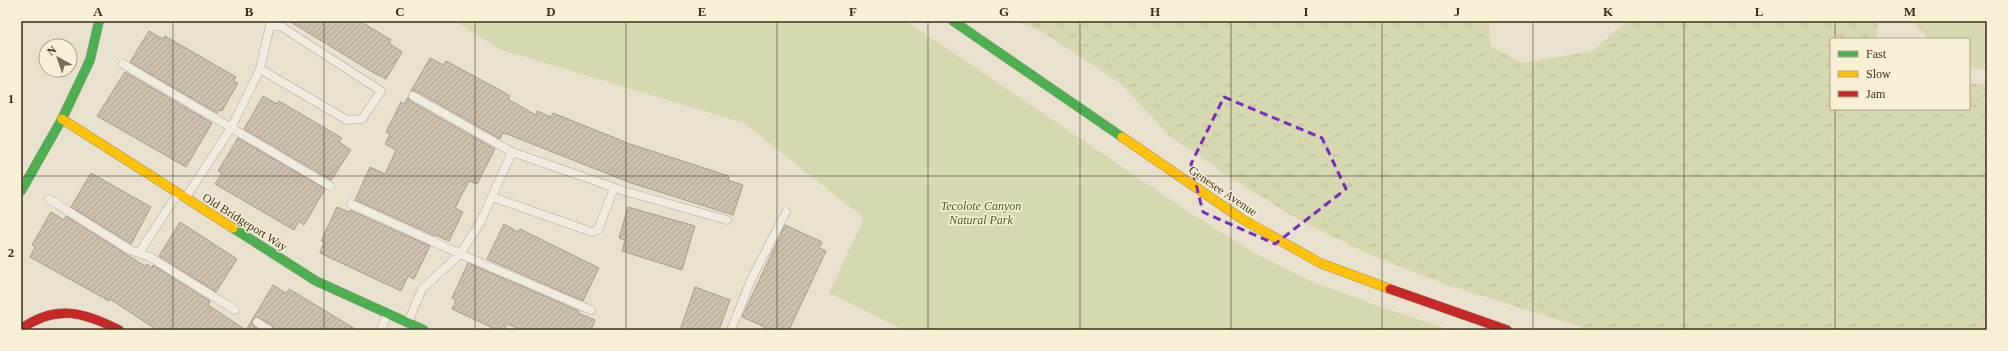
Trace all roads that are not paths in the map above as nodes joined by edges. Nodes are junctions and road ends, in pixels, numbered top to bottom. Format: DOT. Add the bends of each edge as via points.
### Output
graph roads {
  1 [pos="99,21"];
  2 [pos="953,21"];
  3 [pos="271,23"];
  4 [pos="124,64"];
  5 [pos="260,69"];
  6 [pos="413,96"];
  7 [pos="62,119"];
  8 [pos="231,128"];
  9 [pos="512,152"];
  10 [pos="330,186"];
  11 [pos="614,188"];
  12 [pos="21,191"];
  13 [pos="182,196"];
  14 [pos="492,197"];
  15 [pos="49,199"];
  16 [pos="352,204"];
  17 [pos="786,212"];
  18 [pos="727,220"];
  19 [pos="140,253"];
  20 [pos="460,254"];
  21 [pos="235,310"];
  22 [pos="591,310"];
  23 [pos="387,313"];
  24 [pos="257,322"];
  25 [pos="408,323"];
  26 [pos="21,329"];
  27 [pos="119,330"];
  28 [pos="269,330"];
  29 [pos="381,330"];
  30 [pos="424,330"];
  31 [pos="731,330"];
  32 [pos="1507,330"];
  1 -- 7 [label="street" via="90,60"];
  2 -- 32 [label="street, Genesee Avenue" via="1242,219 1307,256 1430,304"];
  3 -- 5 [label="lane"];
  3 -- 5 [label="lane" via="282,27 381,91 362,119 347,120"];
  4 -- 8 [label="lane"];
  5 -- 8 [label="lane"];
  6 -- 9 [label="lane"];
  7 -- 12 [label="street"];
  7 -- 13 [label="street, Old Bridgeport Way"];
  8 -- 10 [label="lane"];
  8 -- 13 [label="lane"];
  9 -- 11 [label="lane"];
  9 -- 14 [label="lane"];
  11 -- 14 [label="lane" via="598,230 592,232"];
  11 -- 18 [label="lane"];
  13 -- 19 [label="lane"];
  13 -- 23 [label="street, Old Bridgeport Way" via="316,281"];
  14 -- 20 [label="lane" via="480,223"];
  15 -- 19 [label="lane" via="130,250"];
  16 -- 20 [label="lane"];
  17 -- 31 [label="lane" via="752,280"];
  19 -- 21 [label="lane"];
  20 -- 22 [label="lane"];
  20 -- 25 [label="lane" via="422,289"];
  23 -- 25 [label="street, Old Bridgeport Way"];
  23 -- 29 [label="lane"];
  24 -- 28 [label="lane"];
  25 -- 30 [label="street, Old Bridgeport Way"];
  26 -- 27 [label="street" via="29,322 52,312 82,314"];
}
